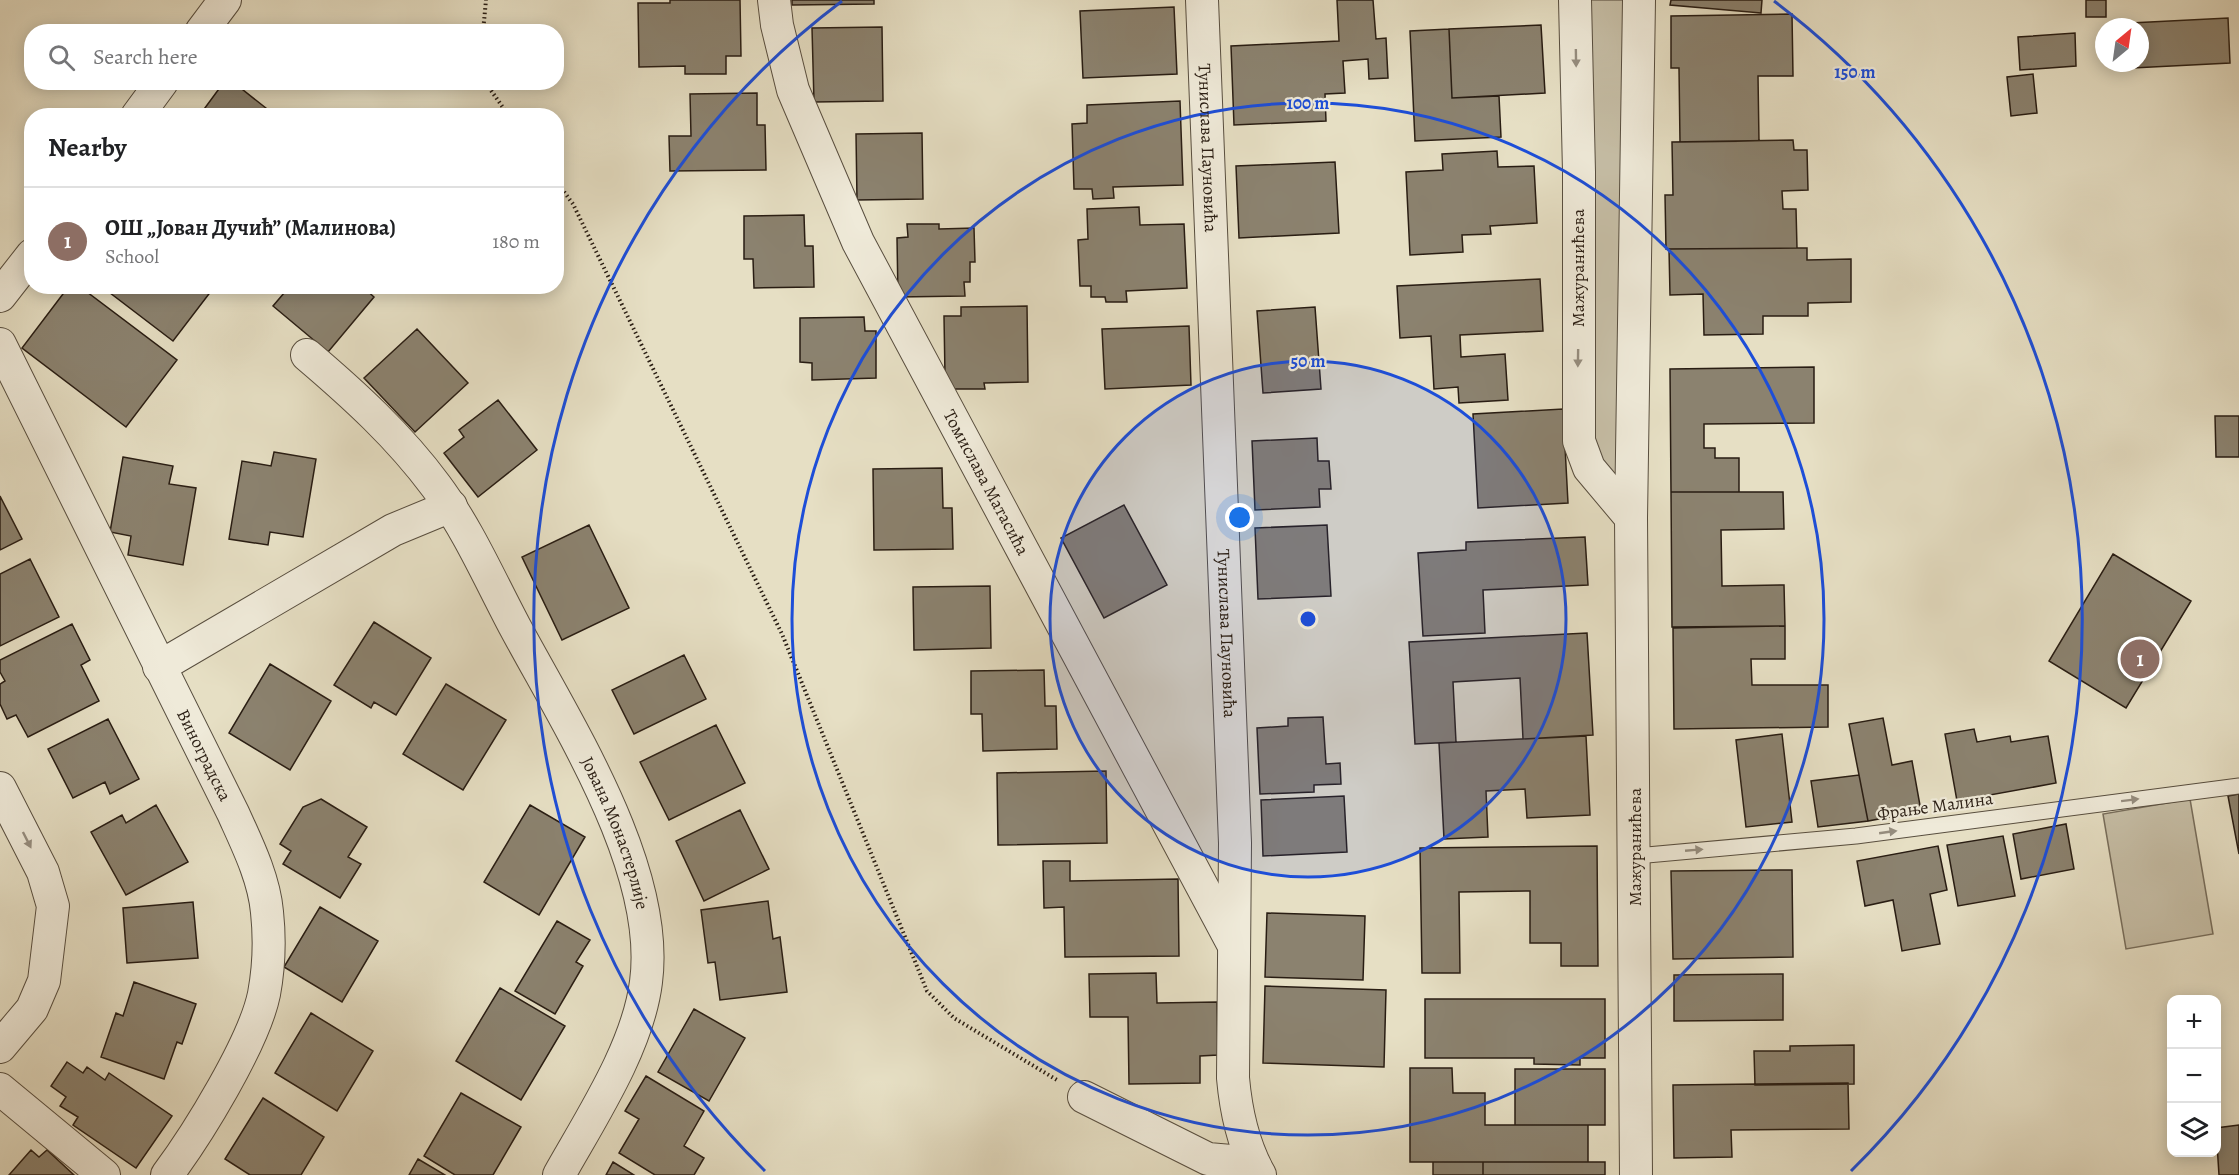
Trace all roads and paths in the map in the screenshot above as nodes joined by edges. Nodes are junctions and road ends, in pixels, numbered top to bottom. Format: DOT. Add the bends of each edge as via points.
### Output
graph roads {
  1 [pos="225,0"];
  2 [pos="486,0"];
  3 [pos="774,0"];
  4 [pos="1202,0"];
  5 [pos="1575,0"];
  6 [pos="1639,0"];
  7 [pos="207,24"];
  8 [pos="484,24"];
  9 [pos="156,90"];
  10 [pos="491,90"];
  11 [pos="143,108"];
  12 [pos="503,108"];
  13 [pos="564,192"];
  14 [pos="24,265"];
  15 [pos="0,296"];
  16 [pos="0,344"];
  17 [pos="307,355"];
  18 [pos="451,506"];
  19 [pos="1631,518"];
  20 [pos="159,667"];
  21 [pos="2239,786"];
  22 [pos="0,788"];
  23 [pos="1636,856"];
  24 [pos="1236,949"];
  25 [pos="0,1047"];
  26 [pos="0,1089"];
  27 [pos="1084,1096"];
  28 [pos="1256,1167"];
  29 [pos="104,1175"];
  30 [pos="167,1175"];
  31 [pos="559,1175"];
  32 [pos="1636,1175"];
  1 -- 7 [label="street"];
  2 -- 8 [label="path"];
  3 -- 24 [label="street, Томислава Матасића" via="793,90 858,242"];
  4 -- 24 [label="street, Тунислава Пауновића"];
  5 -- 19 [label="street, Мажуранићева, one-way" via="1579,441 1589,468"];
  6 -- 19 [label="street, Мажуранићева"];
  9 -- 11 [label="street"];
  10 -- 12 [label="path"];
  13 -- 27 [label="path" via="782,634 927,991 954,1018"];
  14 -- 15 [label="street"];
  16 -- 20 [label="street, Виноградска"];
  17 -- 18 [label="street, Јована Монастерлије" via="367,407"];
  18 -- 20 [label="street" via="393,530"];
  18 -- 31 [label="street, Јована Монастерлије" via="574,737 622,837 644,913 648,941 646,982 639,1014 621,1059"];
  19 -- 23 [label="street, Мажуранићева"];
  20 -- 30 [label="street, Виноградска" via="256,867 267,910 269,959 264,997 250,1034"];
  23 -- 21 [label="lane, Фрање Малина, one-way" via="1856,836"];
  22 -- 25 [label="street, one-way" via="43,872 52,906 44,981 32,1009"];
  23 -- 32 [label="street, Мажуранићева"];
  24 -- 28 [label="street, Тунислава Пауновића" via="1233,1078 1237,1113"];
  26 -- 29 [label="street"];
  27 -- 28 [label="street" via="1208,1159"];
}
